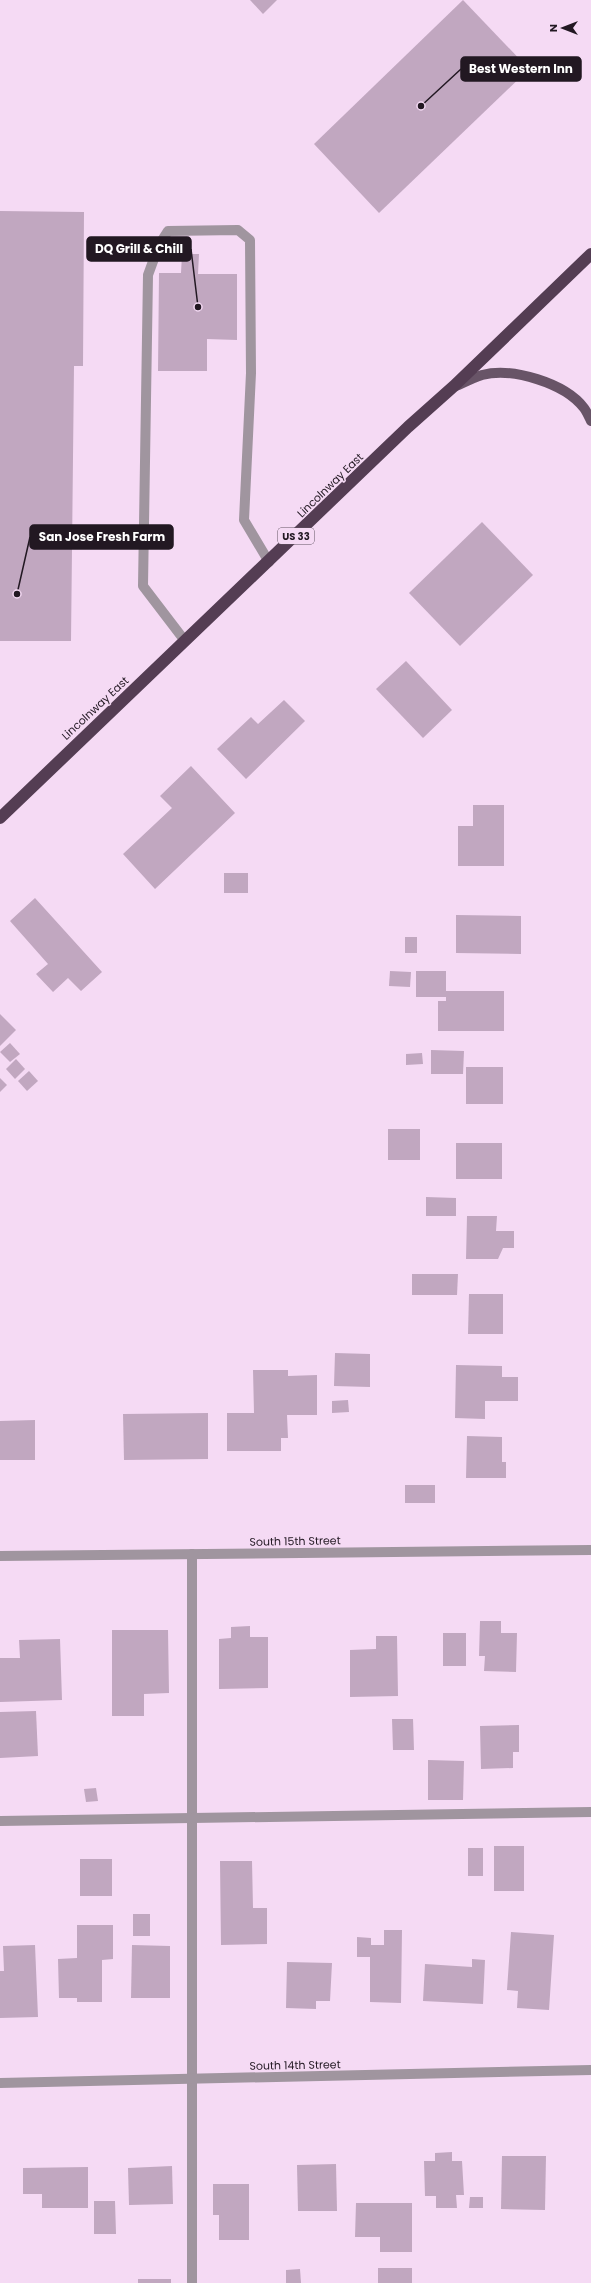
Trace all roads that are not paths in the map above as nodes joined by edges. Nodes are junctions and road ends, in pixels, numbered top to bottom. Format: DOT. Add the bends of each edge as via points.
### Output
graph roads {
  1 [pos="591,254"];
  2 [pos="454,386"];
  3 [pos="591,422"];
  4 [pos="269,562"];
  5 [pos="185,641"];
  6 [pos="0,818"];
  7 [pos="591,1550"];
  8 [pos="192,1554"];
  9 [pos="0,1556"];
  10 [pos="591,1812"];
  11 [pos="192,1818"];
  12 [pos="0,1821"];
  13 [pos="591,2070"];
  14 [pos="192,2080"];
  15 [pos="0,2083"];
  16 [pos="192,2283"];
  1 -- 2 [label="highway, Lincolnway East / US 33"];
  2 -- 3 [label="main road" via="483,375 510,373 540,380 562,390 584,407"];
  2 -- 4 [label="highway, Lincolnway East / US 33" via="408,427"];
  4 -- 5 [label="highway, Lincolnway East / US 33"];
  4 -- 5 [label="street" via="244,520 251,373 250,240 238,230 168,231 159,245 148,275 143,586"];
  5 -- 6 [label="highway, Lincolnway East / US 33"];
  7 -- 8 [label="street, South 15th Street"];
  8 -- 9 [label="street, South 15th Street"];
  8 -- 11 [label="street"];
  10 -- 11 [label="street"];
  11 -- 12 [label="street"];
  11 -- 14 [label="street"];
  13 -- 14 [label="street, South 14th Street"];
  14 -- 15 [label="street, South 14th Street"];
  14 -- 16 [label="street"];
}
